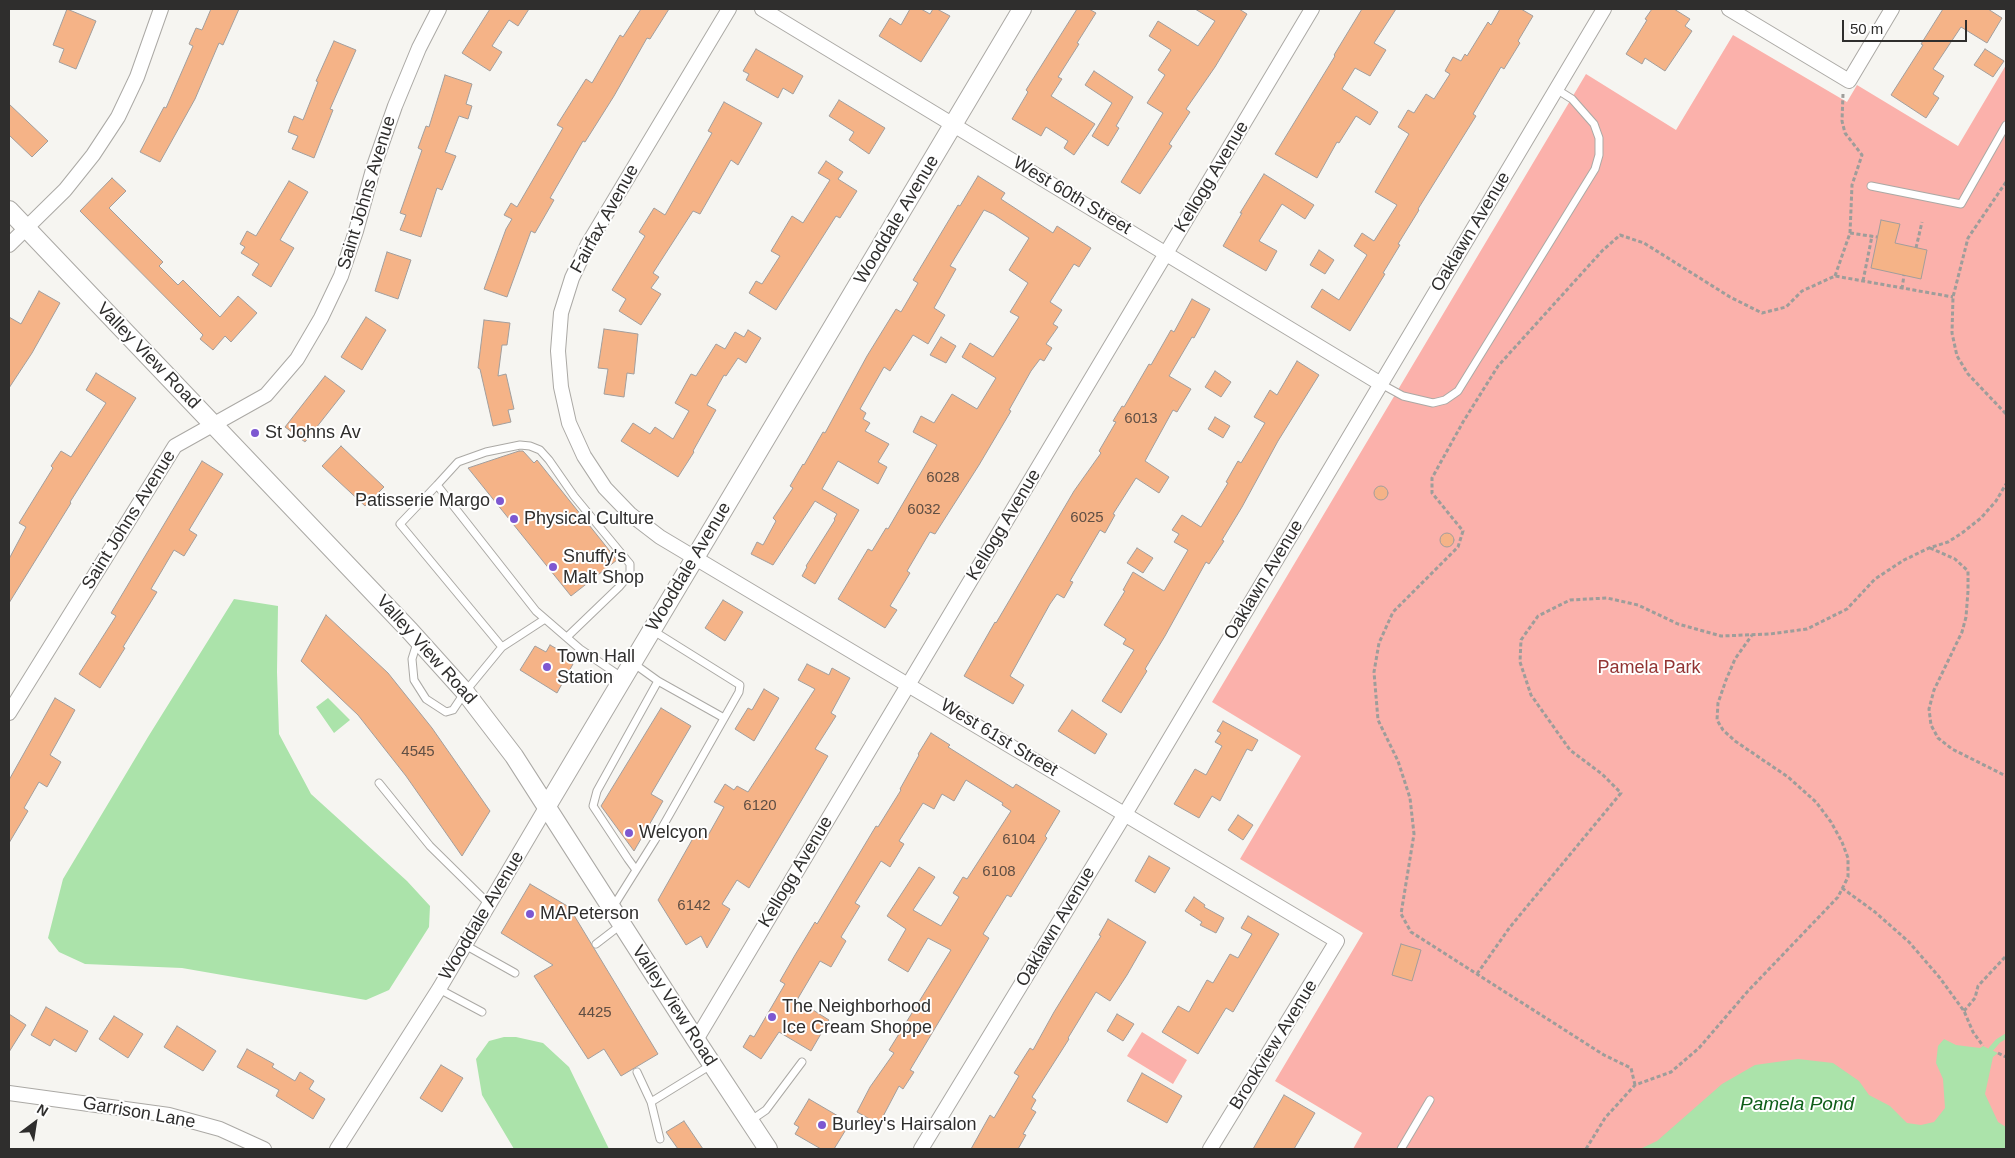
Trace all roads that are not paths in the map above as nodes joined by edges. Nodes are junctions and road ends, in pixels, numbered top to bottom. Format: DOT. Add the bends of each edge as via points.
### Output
graph roads {
  1 [pos="161,9"];
  2 [pos="439,9"];
  3 [pos="728,9"];
  4 [pos="762,9"];
  5 [pos="1022,9"];
  6 [pos="1312,9"];
  7 [pos="1604,9"];
  8 [pos="1729,9"];
  9 [pos="1892,9"];
  10 [pos="1556,89"];
  11 [pos="953,124"];
  12 [pos="2006,125"];
  13 [pos="1870,186"];
  14 [pos="9,210"];
  15 [pos="26,228"];
  16 [pos="9,245"];
  17 [pos="1166,253"];
  18 [pos="1381,384"];
  19 [pos="213,424"];
  20 [pos="437,485"];
  21 [pos="660,537"];
  22 [pos="696,556"];
  23 [pos="545,618"];
  24 [pos="652,630"];
  25 [pos="566,637"];
  26 [pos="418,640"];
  27 [pos="502,647"];
  28 [pos="632,663"];
  29 [pos="623,679"];
  30 [pos="658,681"];
  31 [pos="909,684"];
  32 [pos="465,692"];
  33 [pos="9,713"];
  34 [pos="724,718"];
  35 [pos="378,784"];
  36 [pos="547,806"];
  37 [pos="1125,814"];
  38 [pos="636,870"];
  39 [pos="489,904"];
  40 [pos="612,909"];
  41 [pos="622,924"];
  42 [pos="1338,941"];
  43 [pos="596,944"];
  44 [pos="465,945"];
  45 [pos="515,973"];
  46 [pos="439,988"];
  47 [pos="482,1012"];
  48 [pos="696,1040"];
  49 [pos="802,1062"];
  50 [pos="712,1064"];
  51 [pos="637,1072"];
  52 [pos="9,1092"];
  53 [pos="1430,1100"];
  54 [pos="651,1102"];
  55 [pos="750,1121"];
  56 [pos="660,1139"];
  57 [pos="264,1149"];
  58 [pos="337,1149"];
  59 [pos="768,1149"];
  60 [pos="921,1149"];
  61 [pos="1210,1149"];
  62 [pos="1400,1149"];
  1 -- 15 [label="street" via="137,77 118,117 65,190"];
  2 -- 19 [label="street, Saint Johns Avenue" via="395,106 341,276 321,318 297,359 266,395"];
  3 -- 21 [label="street, Fairfax Avenue" via="588,244 572,278 561,313 559,360 569,423 584,456 605,488 630,514"];
  4 -- 11 [label="street, West 60th Street"];
  5 -- 11 [label="street, Wooddale Avenue"];
  6 -- 17 [label="street, Kellogg Avenue"];
  7 -- 10 [label="street, Oaklawn Avenue"];
  8 -- 9 [label="street" via="1849,81"];
  10 -- 18 [label="street, Oaklawn Avenue"];
  10 -- 18 [label="lane" via="1572,99 1594,124 1600,138 1595,169 1458,391 1433,403 1403,396"];
  11 -- 17 [label="street, West 60th Street"];
  11 -- 22 [label="street, Wooddale Avenue"];
  12 -- 13 [label="lane" via="1961,204"];
  14 -- 15 [label="street, Valley View Road"];
  15 -- 16 [label="street"];
  15 -- 19 [label="street, Valley View Road"];
  17 -- 18 [label="street, West 60th Street"];
  17 -- 31 [label="street, Kellogg Avenue"];
  18 -- 37 [label="street, Oaklawn Avenue"];
  19 -- 26 [label="street, Valley View Road"];
  19 -- 33 [label="street, Saint Johns Avenue" via="175,446"];
  20 -- 23 [label="lane" via="536,611"];
  20 -- 25 [label="lane" via="458,462 495,450 530,446 540,450 549,460 630,564 630,574 620,587"];
  20 -- 27 [label="lane" via="400,524"];
  21 -- 22 [label="street, West 61st Street"];
  22 -- 24 [label="street, Wooddale Avenue"];
  22 -- 31 [label="street, West 61st Street"];
  23 -- 25 [label="lane"];
  23 -- 27 [label="lane"];
  24 -- 28 [label="street, Wooddale Avenue"];
  24 -- 34 [label="lane" via="740,685"];
  25 -- 29 [label="lane"];
  26 -- 32 [label="street, Valley View Road"];
  26 -- 32 [label="lane" via="412,659 414,680 426,699 446,712 453,710"];
  27 -- 32 [label="lane"];
  28 -- 29 [label="street, Wooddale Avenue"];
  28 -- 30 [label="lane"];
  29 -- 36 [label="street, Wooddale Avenue"];
  30 -- 34 [label="lane"];
  30 -- 38 [label="lane" via="597,790 593,806"];
  31 -- 37 [label="street, West 61st Street"];
  31 -- 48 [label="street, Kellogg Avenue"];
  32 -- 36 [label="street, Valley View Road"];
  34 -- 38 [label="lane"];
  35 -- 39 [label="lane" via="430,846"];
  36 -- 39 [label="street, Wooddale Avenue"];
  36 -- 40 [label="street, Valley View Road"];
  37 -- 42 [label="street, West 61st Street"];
  37 -- 60 [label="street, Oaklawn Avenue"];
  38 -- 40 [label="lane"];
  39 -- 44 [label="street, Wooddale Avenue"];
  40 -- 41 [label="street, Valley View Road"];
  41 -- 43 [label="lane"];
  41 -- 48 [label="street, Valley View Road"];
  42 -- 61 [label="street, Brookview Avenue"];
  44 -- 45 [label="lane"];
  44 -- 46 [label="street, Wooddale Avenue"];
  46 -- 47 [label="lane"];
  46 -- 58 [label="street, Wooddale Avenue"];
  48 -- 50 [label="street, Valley View Road"];
  49 -- 55 [label="lane" via="766,1110"];
  50 -- 54 [label="lane"];
  50 -- 55 [label="street, Valley View Road"];
  51 -- 54 [label="lane"];
  52 -- 57 [label="street, Garrison Lane" via="169,1115 220,1129"];
  53 -- 62 [label="lane"];
  54 -- 56 [label="lane"];
  55 -- 59 [label="street, Valley View Road"];
}
